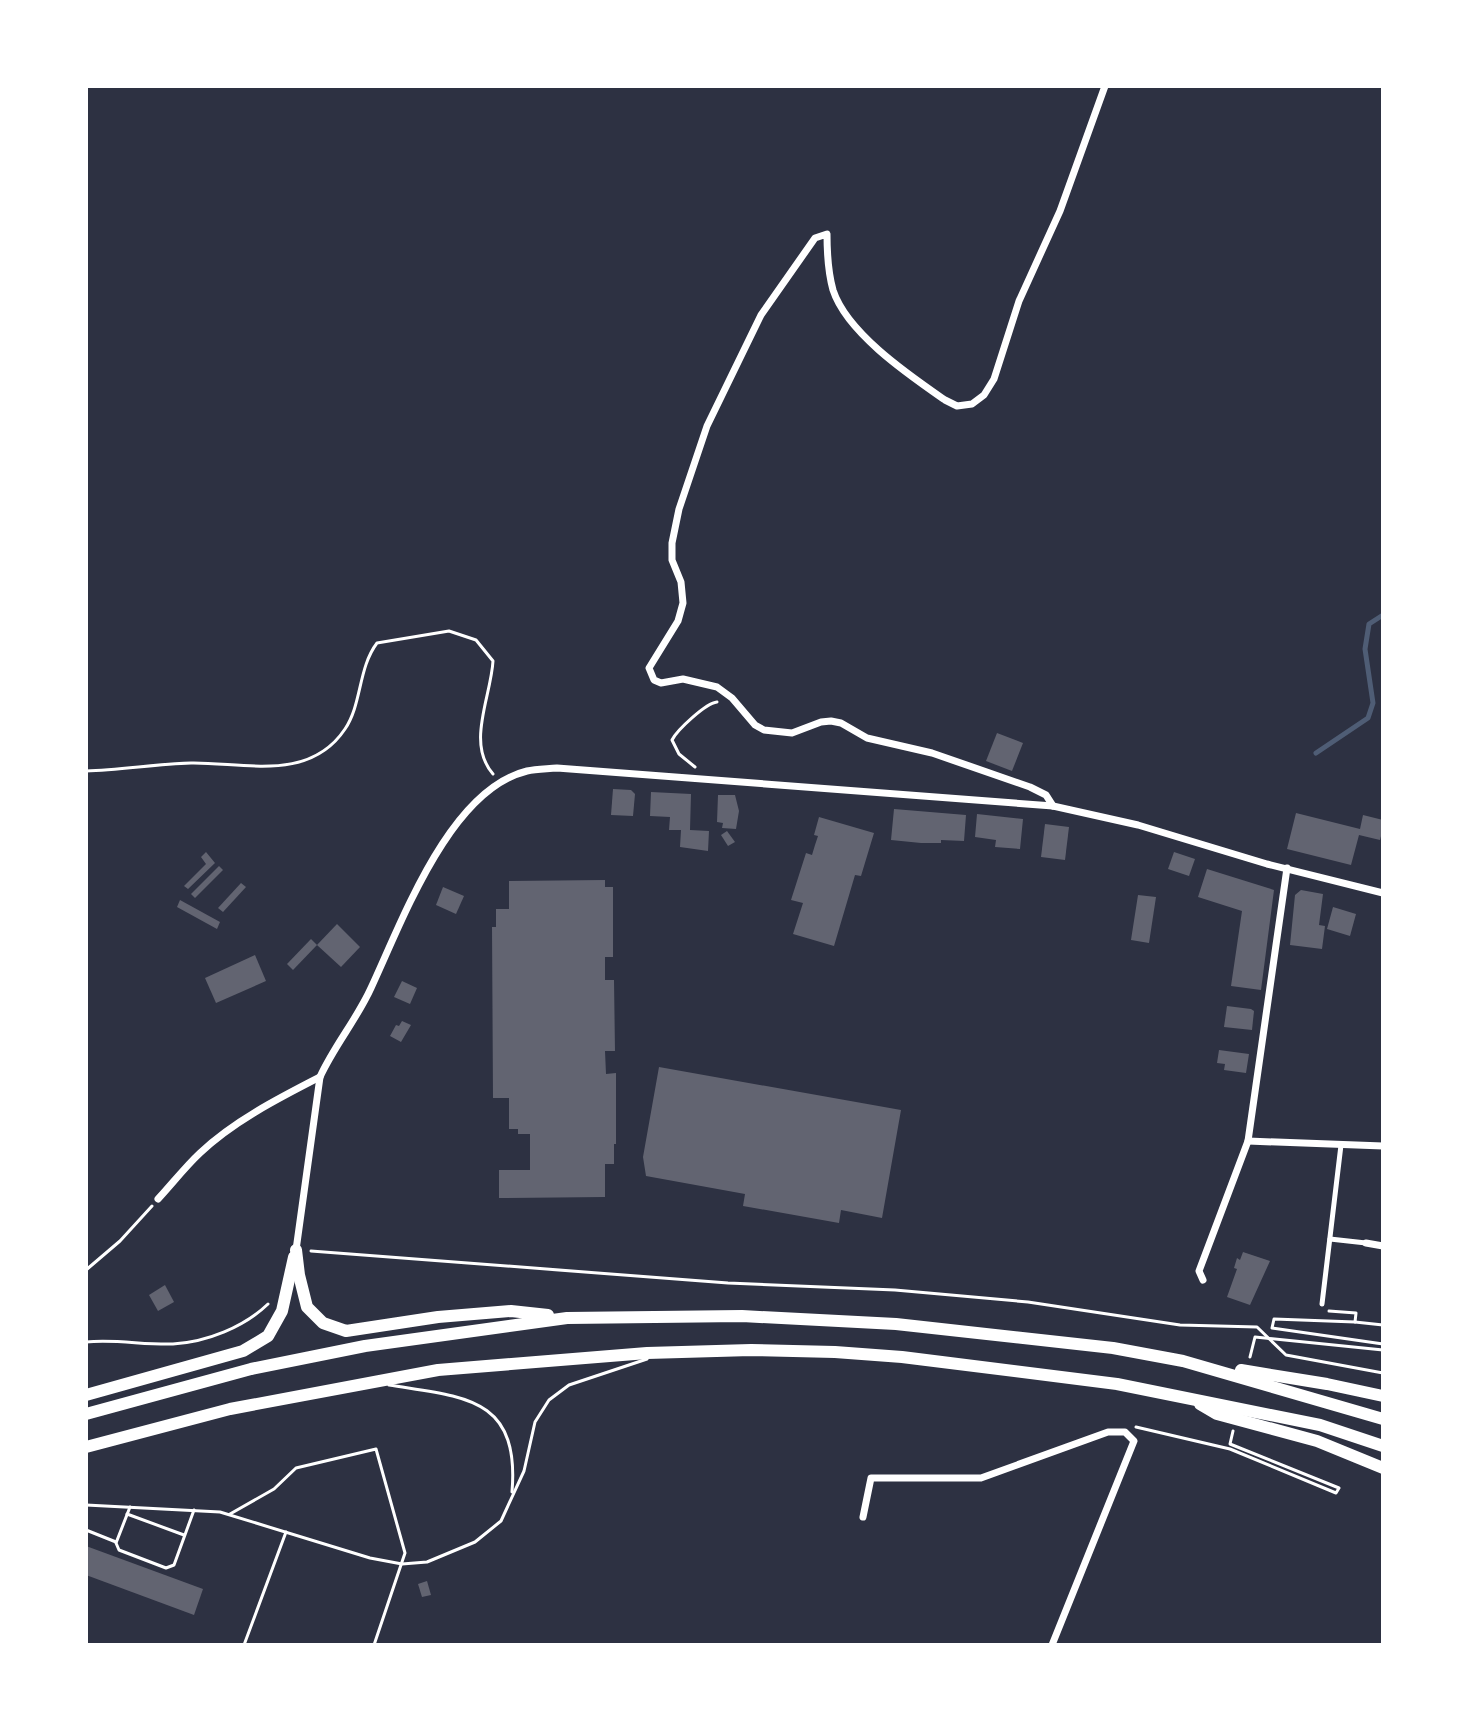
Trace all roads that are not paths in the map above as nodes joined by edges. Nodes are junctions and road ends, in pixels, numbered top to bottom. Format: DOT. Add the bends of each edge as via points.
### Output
graph roads {
  1 [pos="1105,86"];
  2 [pos="1053,806"];
  3 [pos="1287,868"];
  4 [pos="1383,893"];
  5 [pos="320,1077"];
  6 [pos="1248,1141"];
  7 [pos="1341,1144"];
  8 [pos="1383,1146"];
  9 [pos="158,1199"];
  10 [pos="1330,1239"];
  11 [pos="1366,1243"];
  12 [pos="1383,1246"];
  13 [pos="296,1250"];
  14 [pos="1203,1280"];
  15 [pos="1322,1308"];
  16 [pos="567,1318"];
  17 [pos="666,1352"];
  18 [pos="1183,1361"];
  19 [pos="369,1382"];
  20 [pos="86,1395"];
  21 [pos="1383,1396"];
  22 [pos="1190,1399"];
  23 [pos="86,1414"];
  24 [pos="1383,1419"];
  25 [pos="1383,1446"];
  26 [pos="86,1447"];
  27 [pos="1383,1468"];
  28 [pos="511,1498"];
  29 [pos="86,1505"];
  30 [pos="130,1507"];
  31 [pos="194,1510"];
  32 [pos="127,1514"];
  33 [pos="229,1514"];
  34 [pos="863,1517"];
  35 [pos="86,1530"];
  36 [pos="286,1532"];
  37 [pos="185,1535"];
  38 [pos="117,1542"];
  39 [pos="402,1564"];
  40 [pos="244,1645"];
  41 [pos="374,1645"];
  42 [pos="1052,1645"];
  1 -- 2 [label="street" via="1060,211 1019,301 994,379 972,404 957,406 868,340 834,294 827,234 815,238 761,315 693,463 672,543 683,603 649,668 661,683 683,679 717,687 755,725 778,733 841,723 867,738 932,753 1030,787 1046,795"];
  2 -- 3 [label="street"];
  2 -- 5 [label="street" via="557,768 526,771 484,795 423,876 371,989"];
  3 -- 4 [label="street"];
  3 -- 6 [label="street"];
  5 -- 9 [label="street" via="223,1134"];
  5 -- 13 [label="street"];
  6 -- 7 [label="street"];
  6 -- 14 [label="street" via="1199,1271"];
  7 -- 8 [label="street"];
  7 -- 10 [label="street"];
  10 -- 11 [label="street"];
  10 -- 15 [label="street"];
  11 -- 12 [label="street"];
  13 -- 16 [label="highway" via="307,1307 323,1323 346,1331 511,1311"];
  13 -- 20 [label="highway" via="282,1311 268,1336 243,1351"];
  16 -- 18 [label="highway" via="742,1316 896,1324"];
  16 -- 23 [label="highway" via="351,1348"];
  17 -- 19 [label="highway" via="438,1370"];
  17 -- 22 [label="highway" via="902,1357 1117,1384"];
  17 -- 28 [label="lane" via="569,1385 549,1400 535,1422 524,1471"];
  18 -- 21 [label="highway"];
  18 -- 24 [label="highway"];
  19 -- 26 [label="highway" via="230,1409"];
  19 -- 28 [label="lane" via="466,1397 487,1409 509,1444 514,1468"];
  22 -- 25 [label="highway" via="1320,1425"];
  22 -- 27 [label="highway" via="1217,1414 1317,1441"];
  28 -- 39 [label="lane" via="501,1521 475,1542 441,1558"];
  29 -- 30 [label="lane"];
  30 -- 31 [label="lane"];
  30 -- 32 [label="lane"];
  31 -- 33 [label="lane"];
  31 -- 37 [label="lane"];
  32 -- 37 [label="lane"];
  32 -- 38 [label="lane"];
  33 -- 36 [label="lane"];
  33 -- 39 [label="lane" via="274,1489 296,1468 376,1449 405,1553"];
  34 -- 42 [label="street" via="871,1478 981,1478 1108,1432 1125,1432 1134,1441"];
  35 -- 38 [label="lane"];
  36 -- 39 [label="lane"];
  36 -- 40 [label="lane"];
  37 -- 38 [label="lane" via="174,1565 166,1568 119,1550"];
  39 -- 41 [label="lane"];
}
